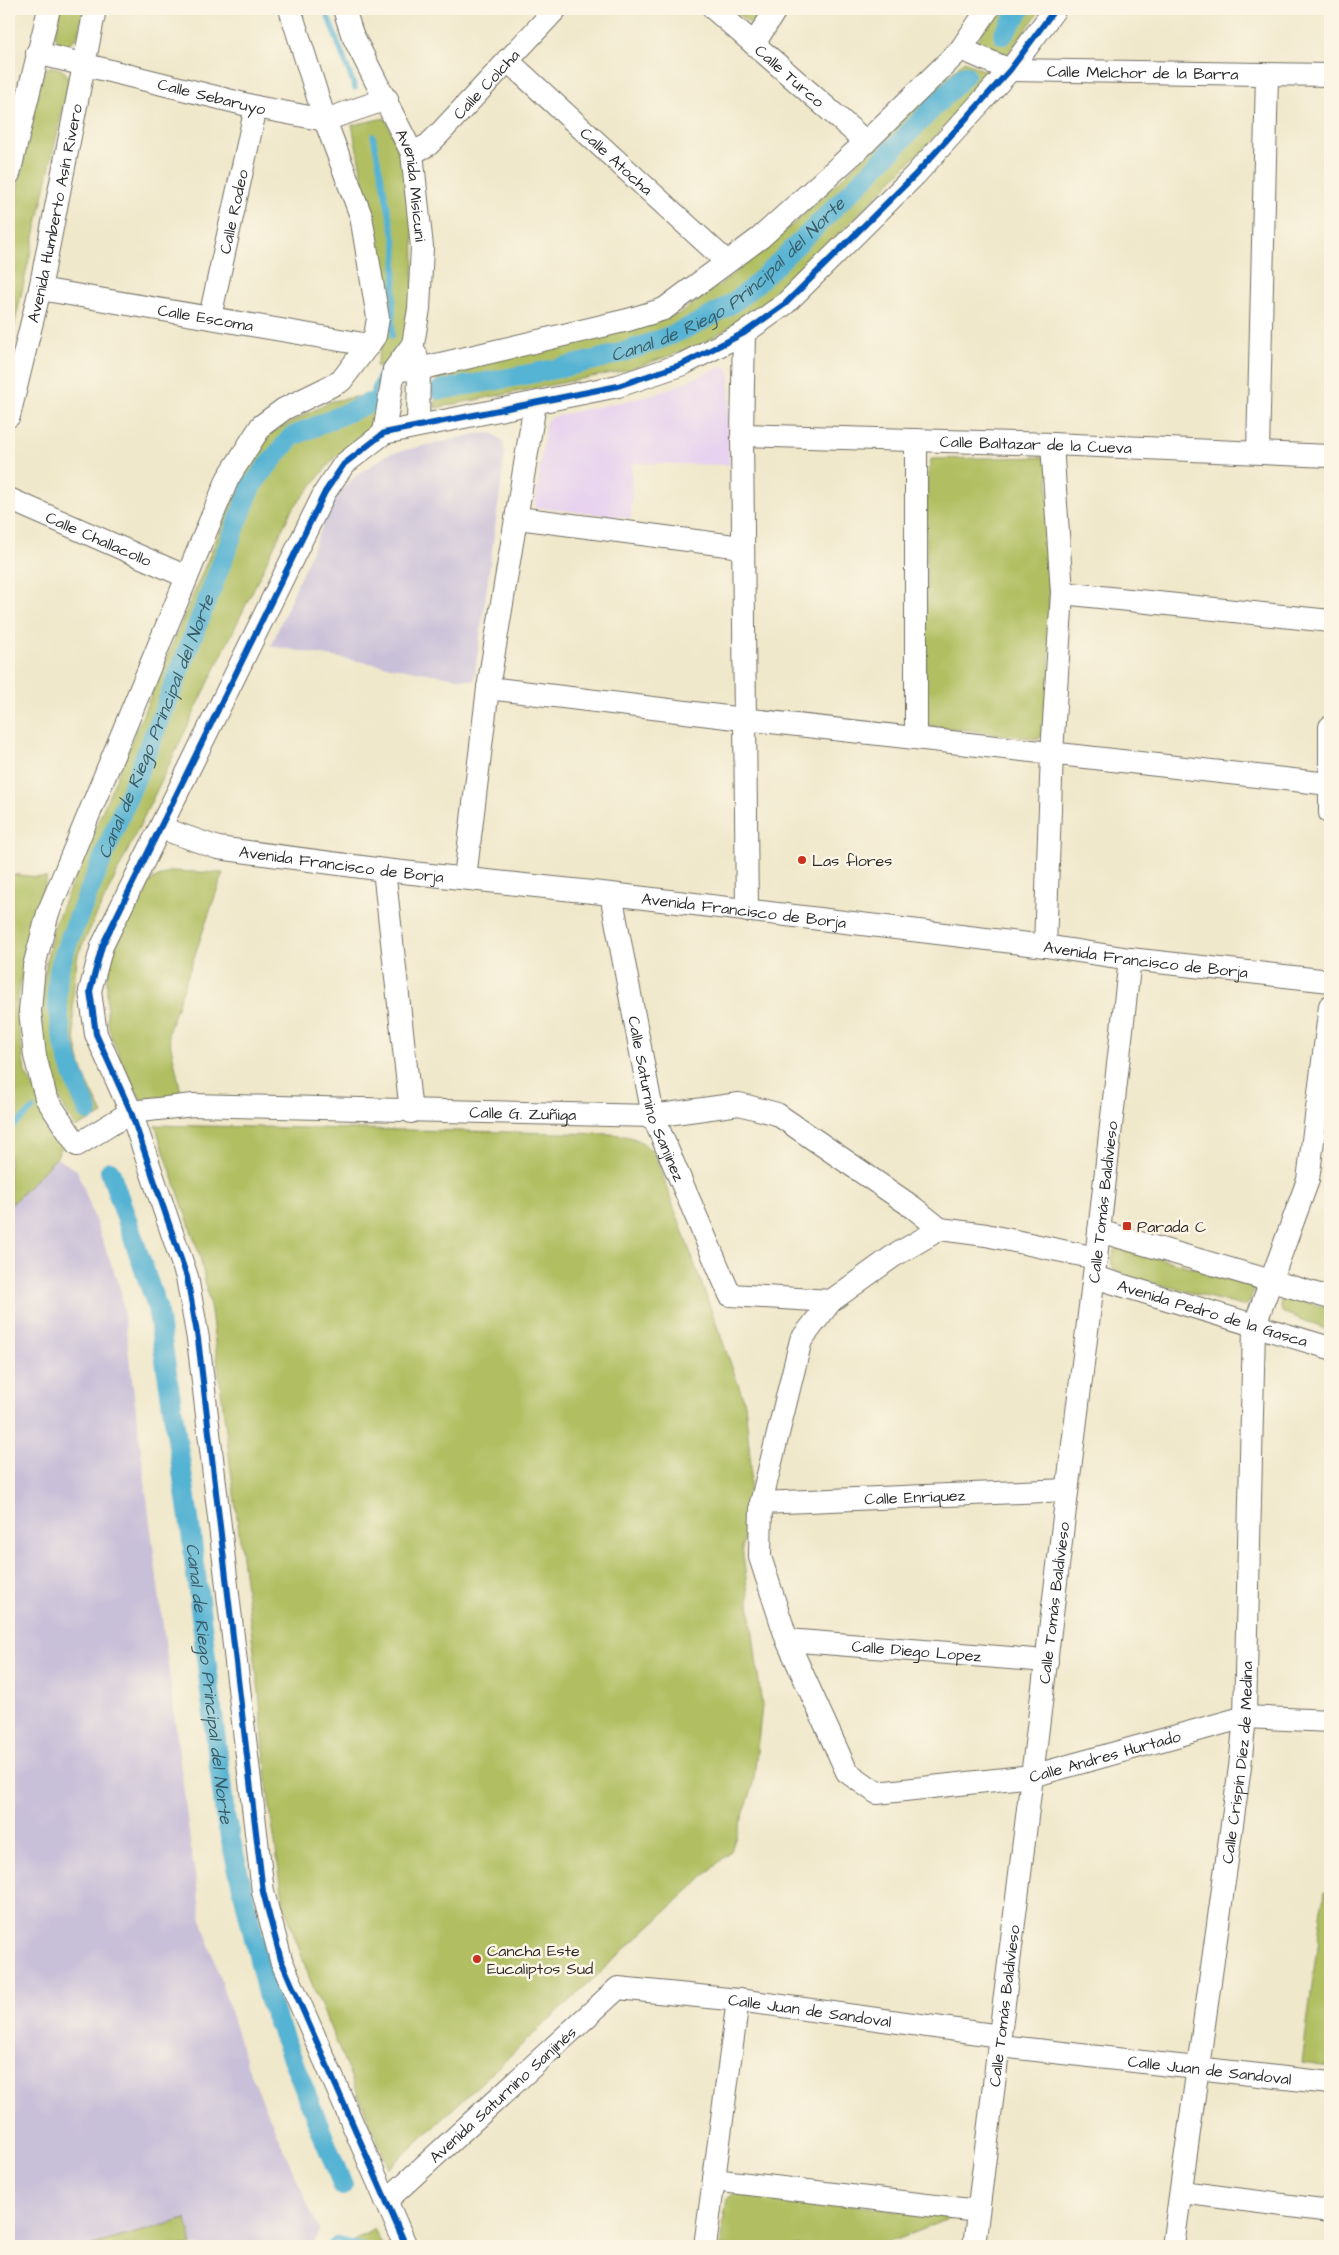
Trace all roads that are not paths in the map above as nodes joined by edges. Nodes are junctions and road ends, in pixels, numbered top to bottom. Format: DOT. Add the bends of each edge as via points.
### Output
graph roads {
  1 [pos="49,9"];
  2 [pos="95,9"];
  3 [pos="290,9"];
  4 [pos="344,9"];
  5 [pos="556,9"];
  6 [pos="714,9"];
  7 [pos="776,9"];
  8 [pos="988,9"];
  9 [pos="1055,9"];
  10 [pos="754,44"];
  11 [pos="961,49"];
  12 [pos="37,53"];
  13 [pos="507,60"];
  14 [pos="83,64"];
  15 [pos="1010,70"];
  16 [pos="1267,75"];
  17 [pos="1330,75"];
  18 [pos="387,100"];
  19 [pos="256,107"];
  20 [pos="325,120"];
  21 [pos="866,142"];
  22 [pos="412,153"];
  23 [pos="9,170"];
  24 [pos="727,262"];
  25 [pos="40,289"];
  26 [pos="210,317"];
  27 [pos="744,333"];
  28 [pos="413,344"];
  29 [pos="369,345"];
  30 [pos="419,369"];
  31 [pos="394,370"];
  32 [pos="535,404"];
  33 [pos="9,416"];
  34 [pos="418,425"];
  35 [pos="384,433"];
  36 [pos="742,435"];
  37 [pos="916,440"];
  38 [pos="1052,444"];
  39 [pos="1258,452"];
  40 [pos="1330,456"];
  41 [pos="9,499"];
  42 [pos="518,518"];
  43 [pos="742,547"];
  44 [pos="187,577"];
  45 [pos="1062,593"];
  46 [pos="1330,621"];
  47 [pos="488,688"];
  48 [pos="743,719"];
  49 [pos="1330,727"];
  50 [pos="916,737"];
  51 [pos="1052,753"];
  52 [pos="1329,784"];
  53 [pos="1330,813"];
  54 [pos="162,828"];
  55 [pos="384,870"];
  56 [pos="465,878"];
  57 [pos="611,894"];
  58 [pos="747,910"];
  59 [pos="1045,946"];
  60 [pos="1130,959"];
  61 [pos="1330,981"];
  62 [pos="1330,1006"];
  63 [pos="132,1112"];
  64 [pos="411,1112"];
  65 [pos="653,1116"];
  66 [pos="940,1229"];
  67 [pos="1099,1231"];
  68 [pos="1095,1267"];
  69 [pos="1270,1279"];
  70 [pos="1330,1298"];
  71 [pos="831,1301"];
  72 [pos="1254,1327"];
  73 [pos="1330,1348"];
  74 [pos="1067,1490"];
  75 [pos="761,1503"];
  76 [pos="787,1640"];
  77 [pos="1046,1661"];
  78 [pos="1245,1716"];
  79 [pos="1330,1721"];
  80 [pos="1032,1776"];
  81 [pos="618,1988"];
  82 [pos="738,2000"];
  83 [pos="1000,2041"];
  84 [pos="1197,2068"];
  85 [pos="1330,2083"];
  86 [pos="714,2180"];
  87 [pos="1181,2192"];
  88 [pos="386,2201"];
  89 [pos="978,2211"];
  90 [pos="1330,2211"];
  91 [pos="406,2246"];
  92 [pos="705,2246"];
  93 [pos="974,2246"];
  94 [pos="1173,2246"];
  1 -- 12 [label="street"];
  2 -- 14 [label="street, Avenida Humberto Asín Rivero"];
  3 -- 20 [label="street"];
  4 -- 18 [label="street, Avenida Misicuni" via="352,34"];
  5 -- 13 [label="street, Calle Colcha"];
  6 -- 10 [label="street, Calle Turco"];
  7 -- 10 [label="street"];
  8 -- 11 [label="street"];
  9 -- 15 [label="street"];
  10 -- 21 [label="street, Calle Turco"];
  11 -- 15 [label="street, Calle Melchor de la Barra"];
  11 -- 21 [label="street"];
  12 -- 14 [label="street, Calle Sebaruyo"];
  12 -- 23 [label="street"];
  13 -- 22 [label="street, Calle Colcha" via="433,139"];
  13 -- 24 [label="street, Calle Atocha"];
  14 -- 19 [label="street, Calle Sebaruyo"];
  14 -- 25 [label="street, Avenida Humberto Asín Rivero"];
  15 -- 16 [label="street, Calle Melchor de la Barra"];
  15 -- 27 [label="street" via="915,175 792,297"];
  16 -- 17 [label="street, Calle Melchor de la Barra"];
  16 -- 39 [label="street"];
  18 -- 20 [label="street, Calle Sebaruyo"];
  18 -- 22 [label="street, Avenida Misicuni"];
  19 -- 20 [label="street, Calle Sebaruyo"];
  19 -- 26 [label="street, Calle Rodeo"];
  20 -- 29 [label="street" via="361,216 378,318 375,336"];
  21 -- 24 [label="street" via="760,238"];
  22 -- 28 [label="street, Avenida Misicuni" via="422,247 419,309"];
  24 -- 30 [label="street" via="664,309"];
  25 -- 26 [label="street, Calle Escoma"];
  25 -- 33 [label="street, Avenida Humberto Asín Rivero"];
  26 -- 29 [label="street, Calle Escoma"];
  27 -- 32 [label="street" via="683,364 618,386"];
  27 -- 36 [label="street"];
  28 -- 30 [label="street"];
  28 -- 31 [label="street, Avenida Misicuni"];
  29 -- 44 [label="street" via="341,381 284,409 261,426 228,478"];
  30 -- 31 [label="street"];
  30 -- 34 [label="street"];
  31 -- 35 [label="street"];
  32 -- 34 [label="street"];
  32 -- 42 [label="street"];
  34 -- 35 [label="street"];
  35 -- 54 [label="street" via="344,464 325,492"];
  36 -- 37 [label="street, Calle Baltazar de la Cueva"];
  36 -- 43 [label="street"];
  37 -- 38 [label="street, Calle Baltazar de la Cueva"];
  37 -- 50 [label="street"];
  38 -- 39 [label="street, Calle Baltazar de la Cueva"];
  38 -- 45 [label="street"];
  39 -- 40 [label="street, Calle Baltazar de la Cueva"];
  41 -- 44 [label="street, Calle Challacollo"];
  42 -- 43 [label="street"];
  42 -- 47 [label="street"];
  43 -- 48 [label="street"];
  44 -- 63 [label="street, Calle G. Zuñiga" via="48,913 34,966 30,1011 35,1056 46,1098 77,1145"];
  45 -- 46 [label="street"];
  45 -- 51 [label="street"];
  47 -- 48 [label="street"];
  47 -- 56 [label="street"];
  48 -- 50 [label="street"];
  48 -- 58 [label="street"];
  49 -- 52 [label="street"];
  50 -- 51 [label="street"];
  51 -- 52 [label="street"];
  51 -- 59 [label="street"];
  52 -- 53 [label="street"];
  54 -- 55 [label="street, Avenida Francisco de Borja" via="218,848"];
  54 -- 63 [label="street" via="102,946 90,991 96,1034"];
  55 -- 56 [label="street, Avenida Francisco de Borja"];
  55 -- 64 [label="street"];
  56 -- 57 [label="street, Avenida Francisco de Borja"];
  57 -- 58 [label="street, Avenida Francisco de Borja"];
  57 -- 65 [label="street, Calle Saturnino Sanjinez"];
  58 -- 59 [label="street, Avenida Francisco de Borja"];
  59 -- 60 [label="street, Avenida Francisco de Borja"];
  60 -- 61 [label="street, Avenida Francisco de Borja"];
  60 -- 67 [label="street, Calle Tomás Baldivieso"];
  62 -- 69 [label="street, Calle Crispín Díez de Medina" via="1308,1180"];
  63 -- 64 [label="street, Calle G. Zuñiga" via="193,1105"];
  63 -- 88 [label="street" via="186,1277 198,1339 263,1892 281,1960"];
  64 -- 65 [label="street, Calle G. Zuñiga"];
  65 -- 66 [label="street, Calle G. Zuñiga" via="740,1104 777,1114"];
  65 -- 71 [label="street, Calle Saturnino Sanjinez" via="730,1295"];
  66 -- 68 [label="street, Avenida Pedro de la Gasca" via="986,1235"];
  66 -- 71 [label="street" via="892,1257"];
  67 -- 68 [label="street, Calle Tomás Baldivieso"];
  67 -- 69 [label="street"];
  68 -- 72 [label="street, Avenida Pedro de la Gasca"];
  68 -- 74 [label="street, Calle Tomás Baldivieso"];
  69 -- 70 [label="street"];
  69 -- 72 [label="street, Calle Crispín Díez de Medina"];
  71 -- 75 [label="street" via="801,1340"];
  72 -- 73 [label="street, Avenida Pedro de la Gasca"];
  72 -- 78 [label="street, Calle Crispín Díez de Medina"];
  74 -- 75 [label="street, Calle Enriquez"];
  74 -- 77 [label="street, Calle Tomás Baldivieso"];
  75 -- 76 [label="street" via="760,1557"];
  76 -- 77 [label="street, Calle Diego Lopez"];
  76 -- 80 [label="street, Calle Andres Hurtado" via="848,1772 877,1793"];
  77 -- 80 [label="street, Calle Tomás Baldivieso"];
  78 -- 79 [label="street, Calle Andres Hurtado"];
  78 -- 80 [label="street, Calle Andres Hurtado"];
  78 -- 84 [label="street, Calle Crispín Díez de Medina"];
  80 -- 83 [label="street, Calle Tomás Baldivieso"];
  81 -- 82 [label="street, Calle Juan de Sandoval"];
  81 -- 88 [label="street, Avenida Saturnino Sanjinés"];
  82 -- 83 [label="street, Calle Juan de Sandoval"];
  82 -- 86 [label="street"];
  83 -- 84 [label="street, Calle Juan de Sandoval"];
  83 -- 89 [label="street, Calle Tomás Baldivieso"];
  84 -- 85 [label="street, Calle Juan de Sandoval"];
  84 -- 87 [label="street, Calle Crispín Díez de Medina"];
  86 -- 89 [label="street"];
  86 -- 92 [label="street"];
  87 -- 90 [label="street"];
  87 -- 94 [label="street, Calle Crispín Díez de Medina"];
  88 -- 91 [label="street"];
  89 -- 93 [label="street, Calle Tomás Baldivieso"];
}
